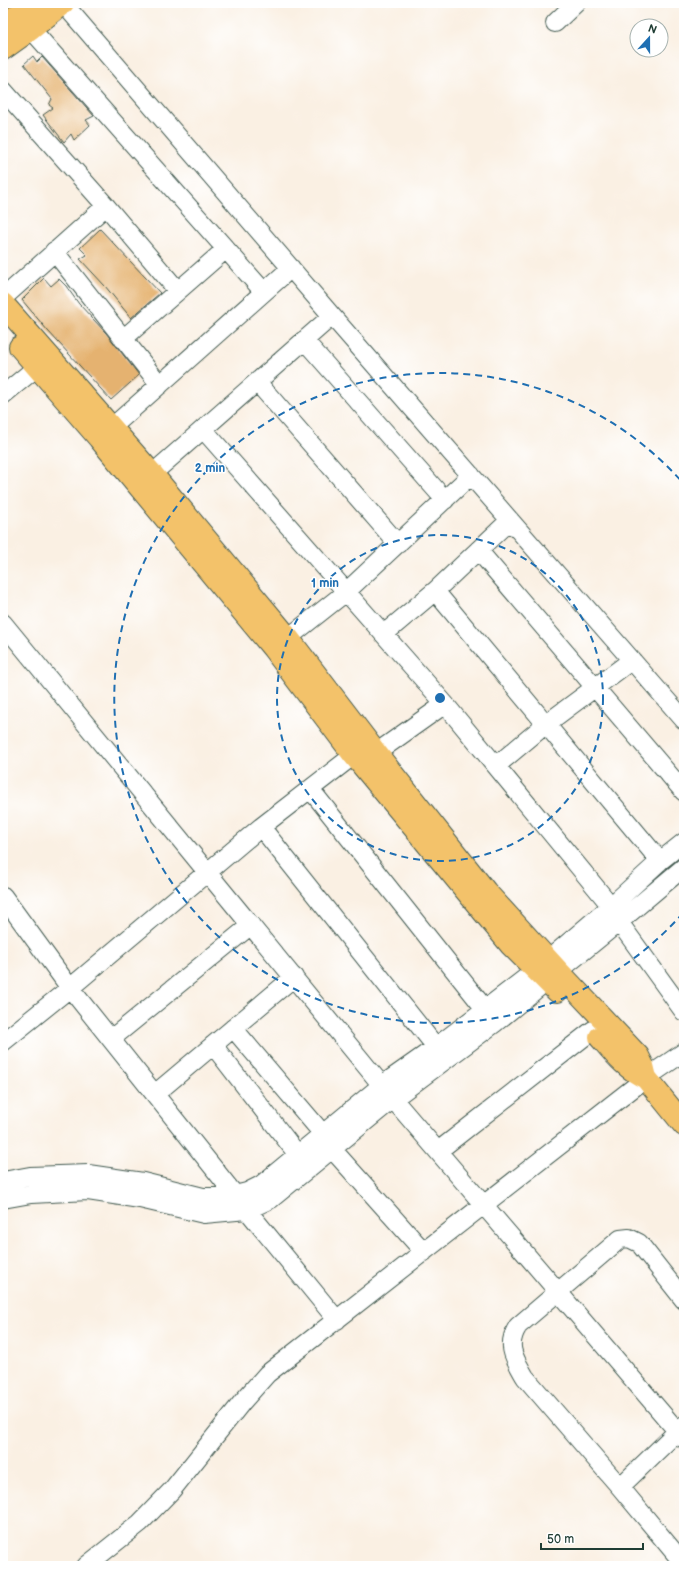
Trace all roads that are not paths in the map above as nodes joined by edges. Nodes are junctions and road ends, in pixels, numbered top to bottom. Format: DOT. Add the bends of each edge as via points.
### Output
graph roads {
  1 [pos="32,3"];
  2 [pos="63,3"];
  3 [pos="576,3"];
  4 [pos="555,23"];
  5 [pos="3,27"];
  6 [pos="31,29"];
  7 [pos="3,50"];
  8 [pos="3,90"];
  9 [pos="106,206"];
  10 [pos="226,249"];
  11 [pos="54,252"];
  12 [pos="291,268"];
  13 [pos="178,291"];
  14 [pos="264,292"];
  15 [pos="3,298"];
  16 [pos="3,304"];
  17 [pos="332,316"];
  18 [pos="3,326"];
  19 [pos="123,339"];
  20 [pos="304,340"];
  21 [pos="38,367"];
  22 [pos="257,382"];
  23 [pos="160,385"];
  24 [pos="3,396"];
  25 [pos="203,429"];
  26 [pos="105,433"];
  27 [pos="152,474"];
  28 [pos="471,475"];
  29 [pos="445,500"];
  30 [pos="510,520"];
  31 [pos="398,544"];
  32 [pos="478,550"];
  33 [pos="435,591"];
  34 [pos="346,592"];
  35 [pos="3,625"];
  36 [pos="384,634"];
  37 [pos="288,638"];
  38 [pos="632,660"];
  39 [pos="596,688"];
  40 [pos="445,704"];
  41 [pos="684,720"];
  42 [pos="546,724"];
  43 [pos="376,753"];
  44 [pos="354,755"];
  45 [pos="496,766"];
  46 [pos="311,790"];
  47 [pos="684,792"];
  48 [pos="261,827"];
  49 [pos="684,842"];
  50 [pos="660,861"];
  51 [pos="684,866"];
  52 [pos="207,872"];
  53 [pos="3,896"];
  54 [pos="611,906"];
  55 [pos="619,922"];
  56 [pos="251,926"];
  57 [pos="547,970"];
  58 [pos="294,977"];
  59 [pos="70,988"];
  60 [pos="485,1009"];
  61 [pos="684,1012"];
  62 [pos="233,1028"];
  63 [pos="593,1030"];
  64 [pos="111,1039"];
  65 [pos="3,1042"];
  66 [pos="213,1045"];
  67 [pos="436,1047"];
  68 [pos="684,1052"];
  69 [pos="646,1078"];
  70 [pos="388,1092"];
  71 [pos="155,1094"];
  72 [pos="684,1125"];
  73 [pos="328,1142"];
  74 [pos="438,1151"];
  75 [pos="298,1155"];
  76 [pos="3,1181"];
  77 [pos="235,1195"];
  78 [pos="3,1199"];
  79 [pos="485,1205"];
  80 [pos="247,1210"];
  81 [pos="424,1252"];
  82 [pos="558,1293"];
  83 [pos="684,1300"];
  84 [pos="337,1320"];
  85 [pos="682,1432"];
  86 [pos="620,1487"];
  87 [pos="684,1564"];
  88 [pos="86,1566"];
  1 -- 5 [label="main road"];
  2 -- 6 [label="main road"];
  2 -- 12 [label="street"];
  3 -- 4 [label="street"];
  6 -- 7 [label="main road"];
  6 -- 10 [label="street"];
  8 -- 9 [label="street"];
  9 -- 11 [label="street"];
  9 -- 13 [label="street"];
  10 -- 13 [label="street"];
  10 -- 14 [label="street"];
  11 -- 15 [label="street"];
  11 -- 19 [label="street"];
  12 -- 14 [label="street"];
  12 -- 17 [label="street"];
  13 -- 19 [label="street"];
  14 -- 23 [label="street"];
  16 -- 26 [label="main road"];
  17 -- 20 [label="street"];
  17 -- 28 [label="street"];
  18 -- 21 [label="main road"];
  19 -- 23 [label="street"];
  20 -- 22 [label="street"];
  20 -- 29 [label="street"];
  21 -- 24 [label="street"];
  21 -- 26 [label="main road"];
  22 -- 25 [label="street"];
  22 -- 31 [label="street"];
  23 -- 26 [label="street"];
  25 -- 27 [label="street"];
  25 -- 34 [label="street"];
  26 -- 27 [label="main road"];
  26 -- 44 [label="main road"];
  27 -- 37 [label="main road"];
  28 -- 29 [label="street"];
  28 -- 30 [label="street"];
  29 -- 31 [label="street"];
  30 -- 32 [label="street"];
  30 -- 38 [label="street"];
  31 -- 34 [label="street"];
  32 -- 33 [label="street"];
  32 -- 39 [label="street"];
  33 -- 36 [label="street"];
  33 -- 42 [label="street"];
  34 -- 36 [label="street"];
  34 -- 37 [label="street"];
  35 -- 52 [label="street"];
  36 -- 40 [label="street"];
  37 -- 43 [label="main road"];
  38 -- 39 [label="street"];
  38 -- 41 [label="street"];
  39 -- 42 [label="street"];
  39 -- 47 [label="street"];
  40 -- 43 [label="street"];
  40 -- 45 [label="street"];
  42 -- 45 [label="street"];
  42 -- 50 [label="street"];
  43 -- 57 [label="main road"];
  44 -- 46 [label="street"];
  44 -- 57 [label="main road" via="512,945"];
  45 -- 54 [label="street"];
  46 -- 48 [label="street"];
  46 -- 60 [label="street"];
  48 -- 52 [label="street"];
  48 -- 67 [label="street"];
  49 -- 50 [label="street"];
  50 -- 54 [label="street"];
  51 -- 55 [label="street"];
  52 -- 56 [label="street"];
  52 -- 59 [label="street"];
  53 -- 59 [label="street"];
  54 -- 57 [label="street"];
  55 -- 57 [label="street"];
  55 -- 61 [label="street"];
  56 -- 58 [label="street"];
  56 -- 64 [label="street"];
  57 -- 60 [label="street"];
  57 -- 63 [label="main road"];
  57 -- 69 [label="main road" via="638,1056"];
  57 -- 70 [label="street" via="495,1023"];
  58 -- 62 [label="street"];
  58 -- 70 [label="street"];
  59 -- 64 [label="street"];
  59 -- 65 [label="street"];
  60 -- 67 [label="street"];
  62 -- 66 [label="street"];
  62 -- 73 [label="street"];
  63 -- 69 [label="main road" via="626,1066 635,1074"];
  63 -- 74 [label="street"];
  64 -- 71 [label="street"];
  66 -- 71 [label="street"];
  66 -- 75 [label="street"];
  67 -- 70 [label="street"];
  68 -- 69 [label="street"];
  69 -- 72 [label="main road"];
  69 -- 79 [label="street"];
  70 -- 73 [label="street"];
  70 -- 74 [label="street"];
  71 -- 77 [label="street"];
  73 -- 75 [label="street"];
  73 -- 80 [label="street" via="271,1199"];
  73 -- 81 [label="street"];
  74 -- 79 [label="street"];
  75 -- 77 [label="street" via="261,1185"];
  76 -- 77 [label="street" via="30,1176 88,1174 143,1182 203,1197"];
  77 -- 80 [label="street"];
  78 -- 80 [label="street" via="31,1194 88,1191 140,1199 204,1214"];
  79 -- 81 [label="street"];
  79 -- 82 [label="street"];
  80 -- 84 [label="street"];
  81 -- 84 [label="street"];
  82 -- 83 [label="street" via="620,1239 629,1238 639,1243"];
  82 -- 85 [label="street"];
  82 -- 86 [label="street" via="518,1326 512,1339 514,1358 525,1377"];
  84 -- 88 [label="street" via="267,1374 172,1490 140,1523"];
  85 -- 86 [label="street"];
  86 -- 87 [label="street"];
}
